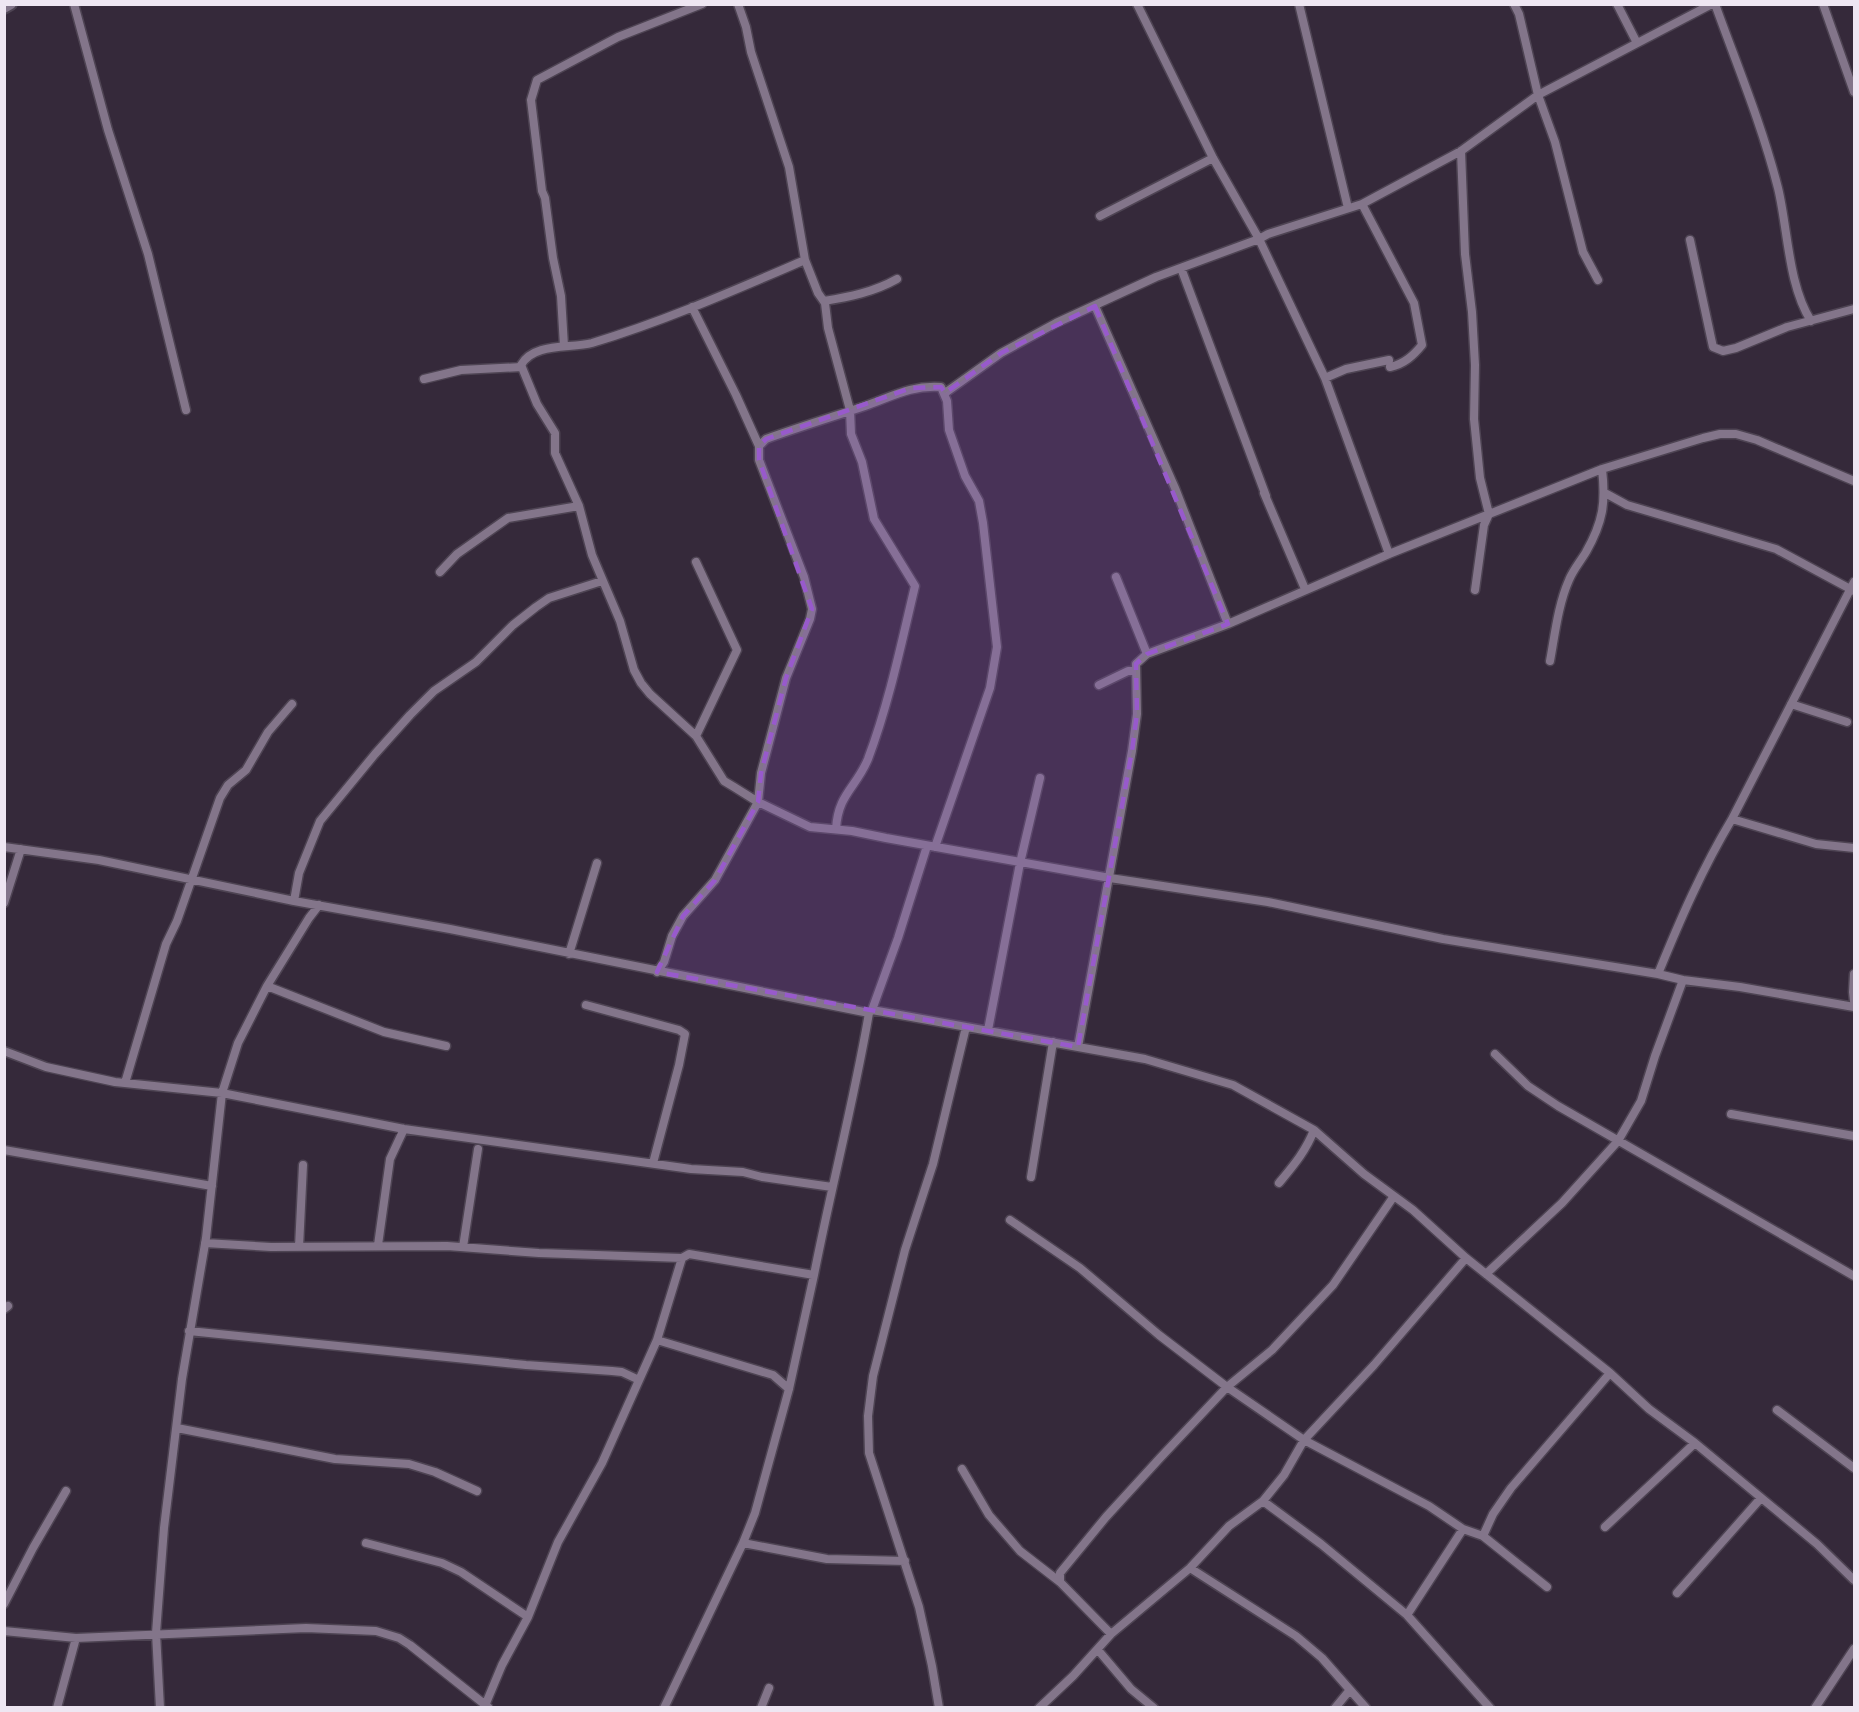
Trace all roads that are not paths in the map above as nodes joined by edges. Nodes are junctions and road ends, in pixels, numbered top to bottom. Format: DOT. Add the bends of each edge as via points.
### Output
graph roads {
  1 [pos="11,4"];
  2 [pos="75,4"];
  3 [pos="702,4"];
  4 [pos="738,4"];
  5 [pos="1137,4"];
  6 [pos="1299,4"];
  7 [pos="1514,4"];
  8 [pos="1617,4"];
  9 [pos="1713,4"];
  10 [pos="1823,4"];
  11 [pos="4,8"];
  12 [pos="1637,43"];
  13 [pos="1854,92"];
  14 [pos="1538,95"];
  15 [pos="1461,151"];
  16 [pos="1213,158"];
  17 [pos="1362,204"];
  18 [pos="1348,208"];
  19 [pos="1100,216"];
  20 [pos="1259,239"];
  21 [pos="1690,240"];
  22 [pos="805,260"];
  23 [pos="1181,268"];
  24 [pos="897,279"];
  25 [pos="1598,280"];
  26 [pos="824,301"];
  27 [pos="1095,306"];
  28 [pos="692,307"];
  29 [pos="1854,309"];
  30 [pos="1811,321"];
  31 [pos="564,346"];
  32 [pos="521,365"];
  33 [pos="1324,378"];
  34 [pos="424,379"];
  35 [pos="945,393"];
  36 [pos="186,410"];
  37 [pos="850,410"];
  38 [pos="1239,430"];
  39 [pos="759,446"];
  40 [pos="1602,469"];
  41 [pos="1854,481"];
  42 [pos="1605,493"];
  43 [pos="1182,495"];
  44 [pos="1266,496"];
  45 [pos="579,506"];
  46 [pos="1490,514"];
  47 [pos="1389,554"];
  48 [pos="696,562"];
  49 [pos="440,572"];
  50 [pos="1116,577"];
  51 [pos="602,581"];
  52 [pos="1853,587"];
  53 [pos="1305,589"];
  54 [pos="1475,590"];
  55 [pos="1228,624"];
  56 [pos="1147,654"];
  57 [pos="1550,661"];
  58 [pos="1135,671"];
  59 [pos="1099,685"];
  60 [pos="292,704"];
  61 [pos="1791,704"];
  62 [pos="1847,722"];
  63 [pos="696,736"];
  64 [pos="1040,778"];
  65 [pos="758,802"];
  66 [pos="1732,819"];
  67 [pos="836,829"];
  68 [pos="4,847"];
  69 [pos="931,847"];
  70 [pos="1854,848"];
  71 [pos="21,849"];
  72 [pos="597,863"];
  73 [pos="1020,863"];
  74 [pos="1110,878"];
  75 [pos="190,879"];
  76 [pos="294,901"];
  77 [pos="4,903"];
  78 [pos="319,905"];
  79 [pos="569,954"];
  80 [pos="657,972"];
  81 [pos="1658,974"];
  82 [pos="1854,974"];
  83 [pos="1683,981"];
  84 [pos="267,986"];
  85 [pos="1854,1001"];
  86 [pos="586,1005"];
  87 [pos="1854,1007"];
  88 [pos="870,1011"];
  89 [pos="966,1026"];
  90 [pos="988,1030"];
  91 [pos="1053,1042"];
  92 [pos="446,1047"];
  93 [pos="1078,1047"];
  94 [pos="4,1051"];
  95 [pos="1495,1054"];
  96 [pos="125,1083"];
  97 [pos="222,1093"];
  98 [pos="1731,1114"];
  99 [pos="404,1129"];
  100 [pos="1314,1130"];
  101 [pos="1854,1136"];
  102 [pos="1618,1141"];
  103 [pos="478,1149"];
  104 [pos="4,1150"];
  105 [pos="653,1163"];
  106 [pos="303,1165"];
  107 [pos="1031,1177"];
  108 [pos="1279,1183"];
  109 [pos="212,1186"];
  110 [pos="832,1187"];
  111 [pos="1394,1196"];
  112 [pos="1010,1220"];
  113 [pos="205,1243"];
  114 [pos="378,1245"];
  115 [pos="299,1247"];
  116 [pos="463,1247"];
  117 [pos="682,1258"];
  118 [pos="1466,1258"];
  119 [pos="1486,1274"];
  120 [pos="814,1275"];
  121 [pos="1854,1276"];
  122 [pos="189,1331"];
  123 [pos="657,1340"];
  124 [pos="1610,1373"];
  125 [pos="639,1380"];
  126 [pos="1227,1387"];
  127 [pos="789,1389"];
  128 [pos="1777,1410"];
  129 [pos="177,1428"];
  130 [pos="1304,1440"];
  131 [pos="1695,1443"];
  132 [pos="1854,1468"];
  133 [pos="962,1469"];
  134 [pos="66,1491"];
  135 [pos="477,1491"];
  136 [pos="1761,1498"];
  137 [pos="1263,1501"];
  138 [pos="1605,1527"];
  139 [pos="1463,1529"];
  140 [pos="1483,1536"];
  141 [pos="366,1543"];
  142 [pos="743,1543"];
  143 [pos="905,1561"];
  144 [pos="1190,1568"];
  145 [pos="1854,1580"];
  146 [pos="1060,1582"];
  147 [pos="1547,1587"];
  148 [pos="1677,1593"];
  149 [pos="4,1604"];
  150 [pos="1407,1615"];
  151 [pos="528,1617"];
  152 [pos="4,1631"];
  153 [pos="156,1634"];
  154 [pos="1111,1634"];
  155 [pos="76,1638"];
  156 [pos="1098,1650"];
  157 [pos="1854,1650"];
  158 [pos="769,1688"];
  159 [pos="1349,1691"];
  160 [pos="57,1707"];
  161 [pos="160,1707"];
  162 [pos="486,1707"];
  163 [pos="664,1707"];
  164 [pos="761,1707"];
  165 [pos="939,1707"];
  166 [pos="1040,1707"];
  167 [pos="1154,1707"];
  168 [pos="1335,1707"];
  169 [pos="1366,1707"];
  170 [pos="1490,1707"];
  171 [pos="1815,1707"];
  1 -- 11 [label="street"];
  2 -- 36 [label="street" via="108,130 148,254"];
  3 -- 31 [label="street" via="618,37 537,80 531,100 561,296"];
  4 -- 22 [label="street" via="789,167"];
  5 -- 16 [label="street"];
  6 -- 18 [label="street"];
  7 -- 14 [label="street"];
  8 -- 12 [label="street"];
  9 -- 12 [label="street"];
  9 -- 30 [label="street" via="1766,145 1800,300"];
  10 -- 13 [label="street"];
  12 -- 14 [label="street"];
  14 -- 15 [label="street"];
  14 -- 25 [label="street" via="1556,142 1583,252"];
  15 -- 17 [label="street"];
  15 -- 46 [label="street" via="1475,364 1474,418 1480,478"];
  16 -- 19 [label="street"];
  16 -- 20 [label="street"];
  17 -- 18 [label="street"];
  17 -- 33 [label="street" via="1414,303 1422,345 1399,365 1346,369"];
  18 -- 20 [label="street"];
  20 -- 23 [label="street"];
  20 -- 33 [label="street"];
  21 -- 30 [label="street" via="1713,347 1723,351 1736,348"];
  22 -- 26 [label="street"];
  22 -- 28 [label="street"];
  23 -- 27 [label="street"];
  23 -- 44 [label="street"];
  24 -- 26 [label="street" via="873,290"];
  26 -- 37 [label="street"];
  27 -- 35 [label="street" via="1001,353"];
  27 -- 55 [label="street"];
  28 -- 31 [label="street" via="589,344"];
  28 -- 39 [label="street"];
  29 -- 30 [label="street"];
  31 -- 32 [label="street" via="535,352"];
  32 -- 34 [label="street" via="461,370"];
  32 -- 45 [label="street" via="555,434 555,453"];
  33 -- 47 [label="street"];
  35 -- 37 [label="street" via="942,387 911,388"];
  35 -- 69 [label="street" via="949,430 965,476 979,501 997,647 990,688"];
  37 -- 39 [label="street" via="766,439"];
  37 -- 67 [label="street" via="851,434 862,462 874,519 915,586 884,710 867,761 840,805"];
  38 -- 44 [label="street"];
  39 -- 65 [label="street" via="759,460 804,577 812,609 786,678 760,773"];
  40 -- 41 [label="street" via="1703,438 1736,434"];
  40 -- 42 [label="street"];
  40 -- 46 [label="street"];
  42 -- 52 [label="street" via="1627,505 1776,549"];
  42 -- 57 [label="street" via="1598,530 1569,579"];
  43 -- 55 [label="street"];
  44 -- 53 [label="street"];
  45 -- 49 [label="street" via="508,518 457,554"];
  45 -- 51 [label="street"];
  46 -- 47 [label="street"];
  46 -- 54 [label="street" via="1484,525"];
  47 -- 53 [label="street"];
  48 -- 63 [label="street" via="737,651"];
  50 -- 56 [label="street"];
  51 -- 63 [label="street" via="641,683"];
  51 -- 76 [label="street" via="549,598 506,631 476,662 434,691 320,821 299,873"];
  52 -- 61 [label="street"];
  53 -- 55 [label="street"];
  55 -- 56 [label="street"];
  56 -- 58 [label="street" via="1139,659"];
  58 -- 59 [label="street"];
  58 -- 74 [label="street" via="1137,714"];
  60 -- 75 [label="street" via="268,732 246,770 220,798"];
  61 -- 62 [label="street"];
  61 -- 66 [label="street"];
  63 -- 65 [label="street" via="724,781"];
  64 -- 73 [label="street"];
  65 -- 67 [label="street" via="810,827"];
  65 -- 80 [label="street" via="715,880 683,916"];
  66 -- 70 [label="street" via="1816,844"];
  66 -- 81 [label="street" via="1711,854"];
  67 -- 69 [label="street"];
  68 -- 71 [label="street"];
  69 -- 73 [label="street"];
  69 -- 88 [label="street"];
  71 -- 75 [label="street"];
  71 -- 77 [label="street"];
  72 -- 79 [label="street"];
  73 -- 74 [label="street"];
  73 -- 90 [label="street"];
  74 -- 81 [label="street" via="1268,902 1443,939"];
  74 -- 93 [label="street"];
  75 -- 76 [label="street"];
  75 -- 96 [label="street" via="166,944"];
  76 -- 78 [label="street"];
  78 -- 79 [label="street"];
  78 -- 84 [label="street"];
  79 -- 80 [label="street"];
  80 -- 88 [label="street"];
  81 -- 83 [label="street"];
  82 -- 85 [label="street"];
  83 -- 87 [label="street"];
  83 -- 102 [label="street" via="1641,1101"];
  84 -- 92 [label="street" via="384,1032"];
  84 -- 97 [label="street" via="238,1043"];
  86 -- 105 [label="street" via="685,1034"];
  88 -- 89 [label="street"];
  88 -- 110 [label="street"];
  89 -- 90 [label="street"];
  89 -- 143 [label="street" via="933,1164 905,1250 873,1376 868,1416 869,1453"];
  90 -- 91 [label="street"];
  91 -- 93 [label="street"];
  91 -- 107 [label="street"];
  93 -- 100 [label="street" via="1145,1059 1233,1085"];
  94 -- 96 [label="street" via="46,1067"];
  95 -- 102 [label="street" via="1528,1086"];
  96 -- 97 [label="street"];
  97 -- 99 [label="street"];
  97 -- 109 [label="street"];
  98 -- 101 [label="street"];
  99 -- 105 [label="street"];
  99 -- 114 [label="street" via="390,1159"];
  100 -- 108 [label="street" via="1297,1162"];
  100 -- 111 [label="street"];
  102 -- 119 [label="street" via="1563,1203"];
  102 -- 121 [label="street"];
  103 -- 116 [label="street"];
  104 -- 109 [label="street"];
  105 -- 110 [label="street" via="743,1172"];
  106 -- 115 [label="street"];
  109 -- 113 [label="street"];
  110 -- 120 [label="street"];
  111 -- 118 [label="street"];
  111 -- 126 [label="street" via="1333,1285 1272,1350"];
  112 -- 126 [label="street" via="1080,1268"];
  113 -- 115 [label="street"];
  113 -- 122 [label="street"];
  114 -- 115 [label="street"];
  114 -- 116 [label="street"];
  116 -- 117 [label="street"];
  117 -- 120 [label="street" via="689,1254"];
  117 -- 123 [label="street"];
  118 -- 119 [label="street"];
  118 -- 130 [label="street"];
  119 -- 124 [label="street"];
  120 -- 127 [label="street"];
  122 -- 125 [label="street" via="622,1372"];
  122 -- 129 [label="street"];
  123 -- 125 [label="street"];
  123 -- 127 [label="street" via="773,1375"];
  124 -- 131 [label="street"];
  124 -- 140 [label="street" via="1510,1488"];
  125 -- 151 [label="street" via="602,1463 558,1542"];
  126 -- 130 [label="street"];
  126 -- 146 [label="street" via="1106,1517 1060,1573"];
  127 -- 142 [label="street"];
  128 -- 132 [label="street"];
  129 -- 135 [label="street" via="335,1459 409,1464"];
  129 -- 153 [label="street"];
  130 -- 137 [label="street"];
  130 -- 139 [label="street" via="1429,1506"];
  131 -- 136 [label="street"];
  131 -- 138 [label="street"];
  133 -- 146 [label="street" via="990,1515 1020,1551"];
  134 -- 149 [label="street"];
  136 -- 145 [label="street"];
  136 -- 148 [label="street"];
  137 -- 144 [label="street" via="1229,1526"];
  137 -- 150 [label="street"];
  139 -- 140 [label="street"];
  139 -- 150 [label="street"];
  140 -- 147 [label="street"];
  141 -- 151 [label="street" via="442,1563"];
  142 -- 143 [label="street" via="826,1559"];
  142 -- 163 [label="street"];
  143 -- 165 [label="street" via="919,1607"];
  144 -- 154 [label="street"];
  144 -- 159 [label="street" via="1296,1636 1322,1658"];
  146 -- 154 [label="street"];
  150 -- 170 [label="street"];
  151 -- 162 [label="street" via="502,1665"];
  152 -- 155 [label="street"];
  153 -- 155 [label="street"];
  153 -- 161 [label="street"];
  153 -- 162 [label="street" via="306,1628 376,1631 410,1645"];
  154 -- 156 [label="street"];
  155 -- 160 [label="street"];
  156 -- 166 [label="street"];
  156 -- 167 [label="street" via="1131,1689"];
  157 -- 171 [label="street"];
  158 -- 164 [label="street"];
  159 -- 168 [label="street"];
  159 -- 169 [label="street"];
}
